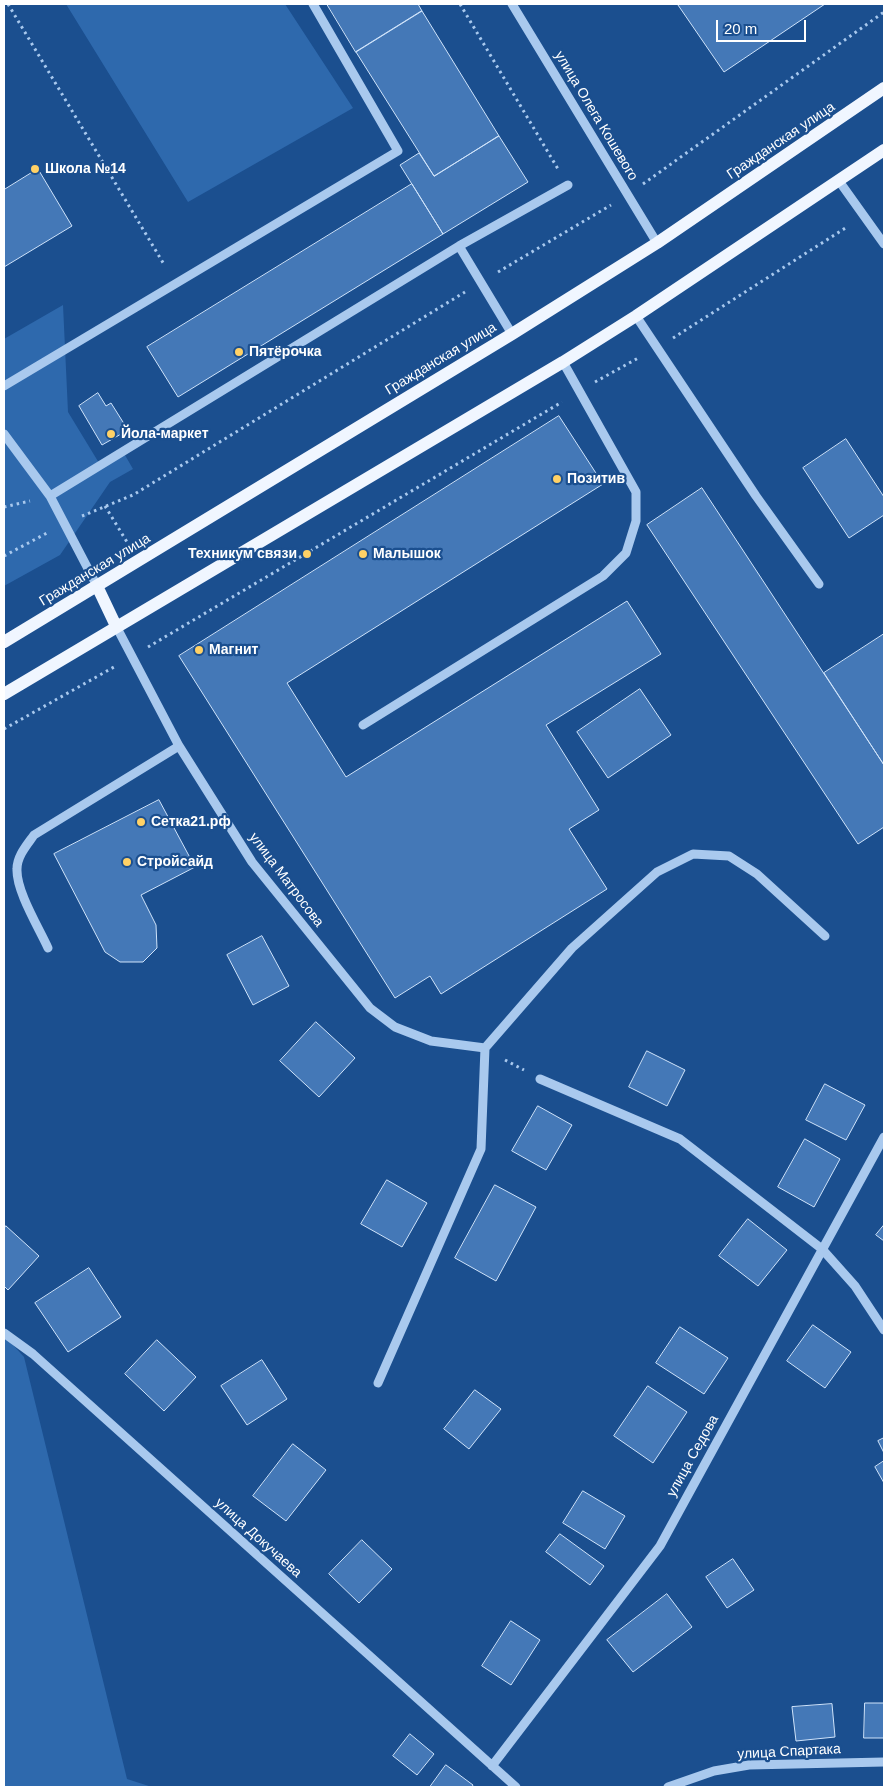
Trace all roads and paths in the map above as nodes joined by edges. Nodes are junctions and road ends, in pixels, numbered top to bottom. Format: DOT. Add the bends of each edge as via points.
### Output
graph roads {
  1 [pos="8,4"];
  2 [pos="313,4"];
  3 [pos="460,4"];
  4 [pos="512,4"];
  5 [pos="884,12"];
  6 [pos="884,88"];
  7 [pos="884,150"];
  8 [pos="839,181"];
  9 [pos="568,185"];
  10 [pos="628,195"];
  11 [pos="865,216"];
  12 [pos="657,243"];
  13 [pos="884,244"];
  14 [pos="459,246"];
  15 [pos="481,282"];
  16 [pos="176,284"];
  17 [pos="636,316"];
  18 [pos="512,334"];
  19 [pos="656,348"];
  20 [pos="563,362"];
  21 [pos="4,386"];
  22 [pos="580,391"];
  23 [pos="4,434"];
  24 [pos="50,496"];
  25 [pos="105,506"];
  26 [pos="64,525"];
  27 [pos="129,546"];
  28 [pos="4,556"];
  29 [pos="819,584"];
  30 [pos="97,586"];
  31 [pos="116,626"];
  32 [pos="4,642"];
  33 [pos="132,657"];
  34 [pos="4,694"];
  35 [pos="363,725"];
  36 [pos="4,729"];
  37 [pos="179,746"];
  38 [pos="825,936"];
  39 [pos="48,948"];
  40 [pos="485,1048"];
  41 [pos="540,1079"];
  42 [pos="884,1137"];
  43 [pos="822,1249"];
  44 [pos="884,1330"];
  45 [pos="4,1333"];
  46 [pos="378,1383"];
  47 [pos="884,1762"];
  48 [pos="492,1766"];
  49 [pos="516,1787"];
  50 [pos="668,1787"];
  1 -- 16 [label="path"];
  2 -- 16 [label="street" via="398,152"];
  3 -- 9 [label="path"];
  4 -- 10 [label="street, улица Олега Кошевого"];
  5 -- 10 [label="path"];
  6 -- 12 [label="main road, Гражданская улица"];
  7 -- 8 [label="main road"];
  8 -- 11 [label="street"];
  8 -- 17 [label="main road"];
  9 -- 14 [label="street"];
  10 -- 12 [label="street, улица Олега Кошевого"];
  10 -- 15 [label="path"];
  11 -- 13 [label="street"];
  11 -- 19 [label="path"];
  12 -- 18 [label="main road, Гражданская улица"];
  14 -- 15 [label="street"];
  14 -- 24 [label="street"];
  15 -- 18 [label="street"];
  15 -- 25 [label="path" via="133,495"];
  16 -- 21 [label="street"];
  17 -- 19 [label="street"];
  17 -- 20 [label="main road"];
  18 -- 30 [label="main road, Гражданская улица"];
  19 -- 22 [label="path"];
  19 -- 29 [label="street"];
  20 -- 22 [label="street"];
  20 -- 31 [label="main road"];
  22 -- 33 [label="path"];
  22 -- 35 [label="street" via="636,492 636,522 626,553 603,576"];
  23 -- 24 [label="street"];
  24 -- 26 [label="street"];
  25 -- 26 [label="path"];
  25 -- 27 [label="path"];
  26 -- 28 [label="path"];
  26 -- 30 [label="street"];
  30 -- 31 [label="main road"];
  30 -- 32 [label="main road, Гражданская улица"];
  31 -- 33 [label="street, улица Матросова"];
  31 -- 34 [label="main road"];
  33 -- 36 [label="path"];
  33 -- 37 [label="street, улица Матросова"];
  37 -- 39 [label="street" via="34,835 24,848 17,868 19,883"];
  37 -- 40 [label="street, улица Матросова" via="252,862 370,1008 395,1027 431,1041"];
  38 -- 40 [label="street" via="757,874 729,856 693,854 657,872 572,948"];
  40 -- 41 [label="path"];
  40 -- 46 [label="street" via="481,1149"];
  41 -- 43 [label="street" via="680,1139"];
  42 -- 43 [label="street, улица Седова"];
  43 -- 44 [label="street" via="855,1286"];
  43 -- 48 [label="street, улица Седова" via="660,1546"];
  45 -- 48 [label="street, улица Докучаева" via="32,1354"];
  47 -- 50 [label="street, улица Спартака" via="749,1765 714,1771"];
  48 -- 49 [label="street"];
}
